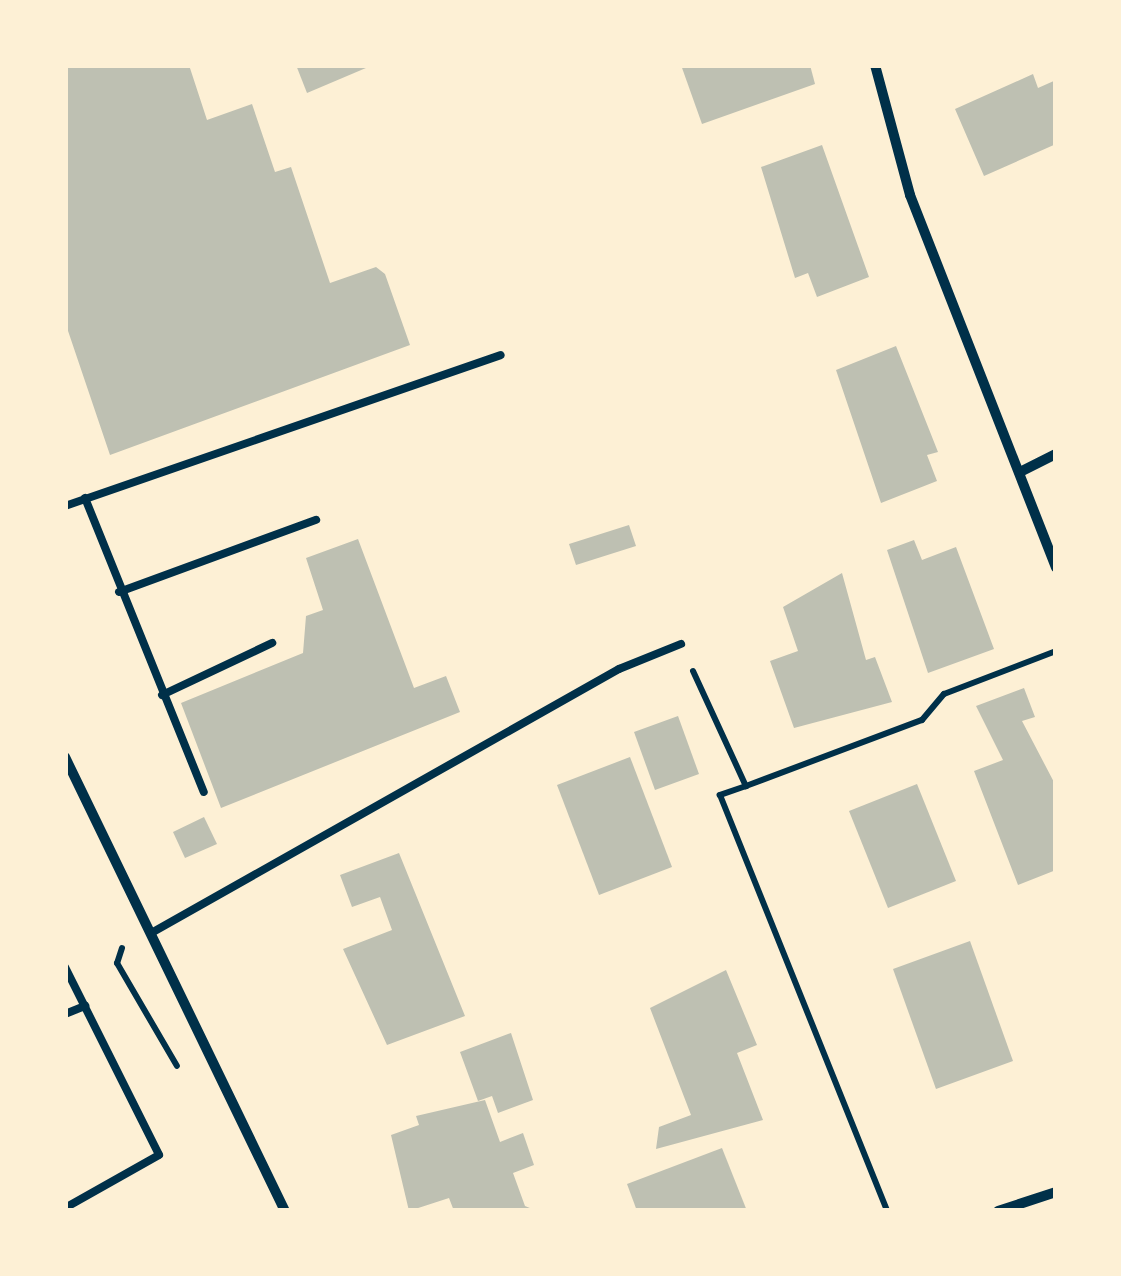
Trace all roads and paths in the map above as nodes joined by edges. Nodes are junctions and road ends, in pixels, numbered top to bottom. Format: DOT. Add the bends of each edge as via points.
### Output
graph roads {
  1 [pos="874,65"];
  2 [pos="501,355"];
  3 [pos="1056,454"];
  4 [pos="1020,472"];
  5 [pos="85,498"];
  6 [pos="65,506"];
  7 [pos="316,520"];
  8 [pos="1056,567"];
  9 [pos="118,592"];
  10 [pos="272,643"];
  11 [pos="681,644"];
  12 [pos="1056,650"];
  13 [pos="162,695"];
  14 [pos="65,758"];
  15 [pos="746,786"];
  16 [pos="204,792"];
  17 [pos="152,932"];
  18 [pos="123,944"];
  19 [pos="65,966"];
  20 [pos="85,1006"];
  21 [pos="65,1014"];
  22 [pos="183,1065"];
  23 [pos="1056,1192"];
  24 [pos="65,1208"];
  25 [pos="286,1211"];
  26 [pos="887,1211"];
  27 [pos="998,1211"];
  1 -- 4 [label="street" via="910,195"];
  2 -- 5 [label="lane"];
  3 -- 4 [label="street"];
  4 -- 8 [label="street"];
  5 -- 6 [label="lane"];
  5 -- 9 [label="lane"];
  7 -- 9 [label="lane"];
  9 -- 13 [label="lane"];
  10 -- 13 [label="lane"];
  11 -- 15 [label="path"];
  11 -- 17 [label="lane" via="619,669"];
  12 -- 15 [label="path" via="944,694 922,720"];
  13 -- 16 [label="lane"];
  14 -- 17 [label="street"];
  15 -- 26 [label="path" via="720,795"];
  17 -- 25 [label="street"];
  18 -- 22 [label="path" via="117,963 173,1067"];
  19 -- 20 [label="lane"];
  20 -- 21 [label="lane"];
  20 -- 24 [label="lane" via="159,1155"];
  23 -- 27 [label="street"];
}
